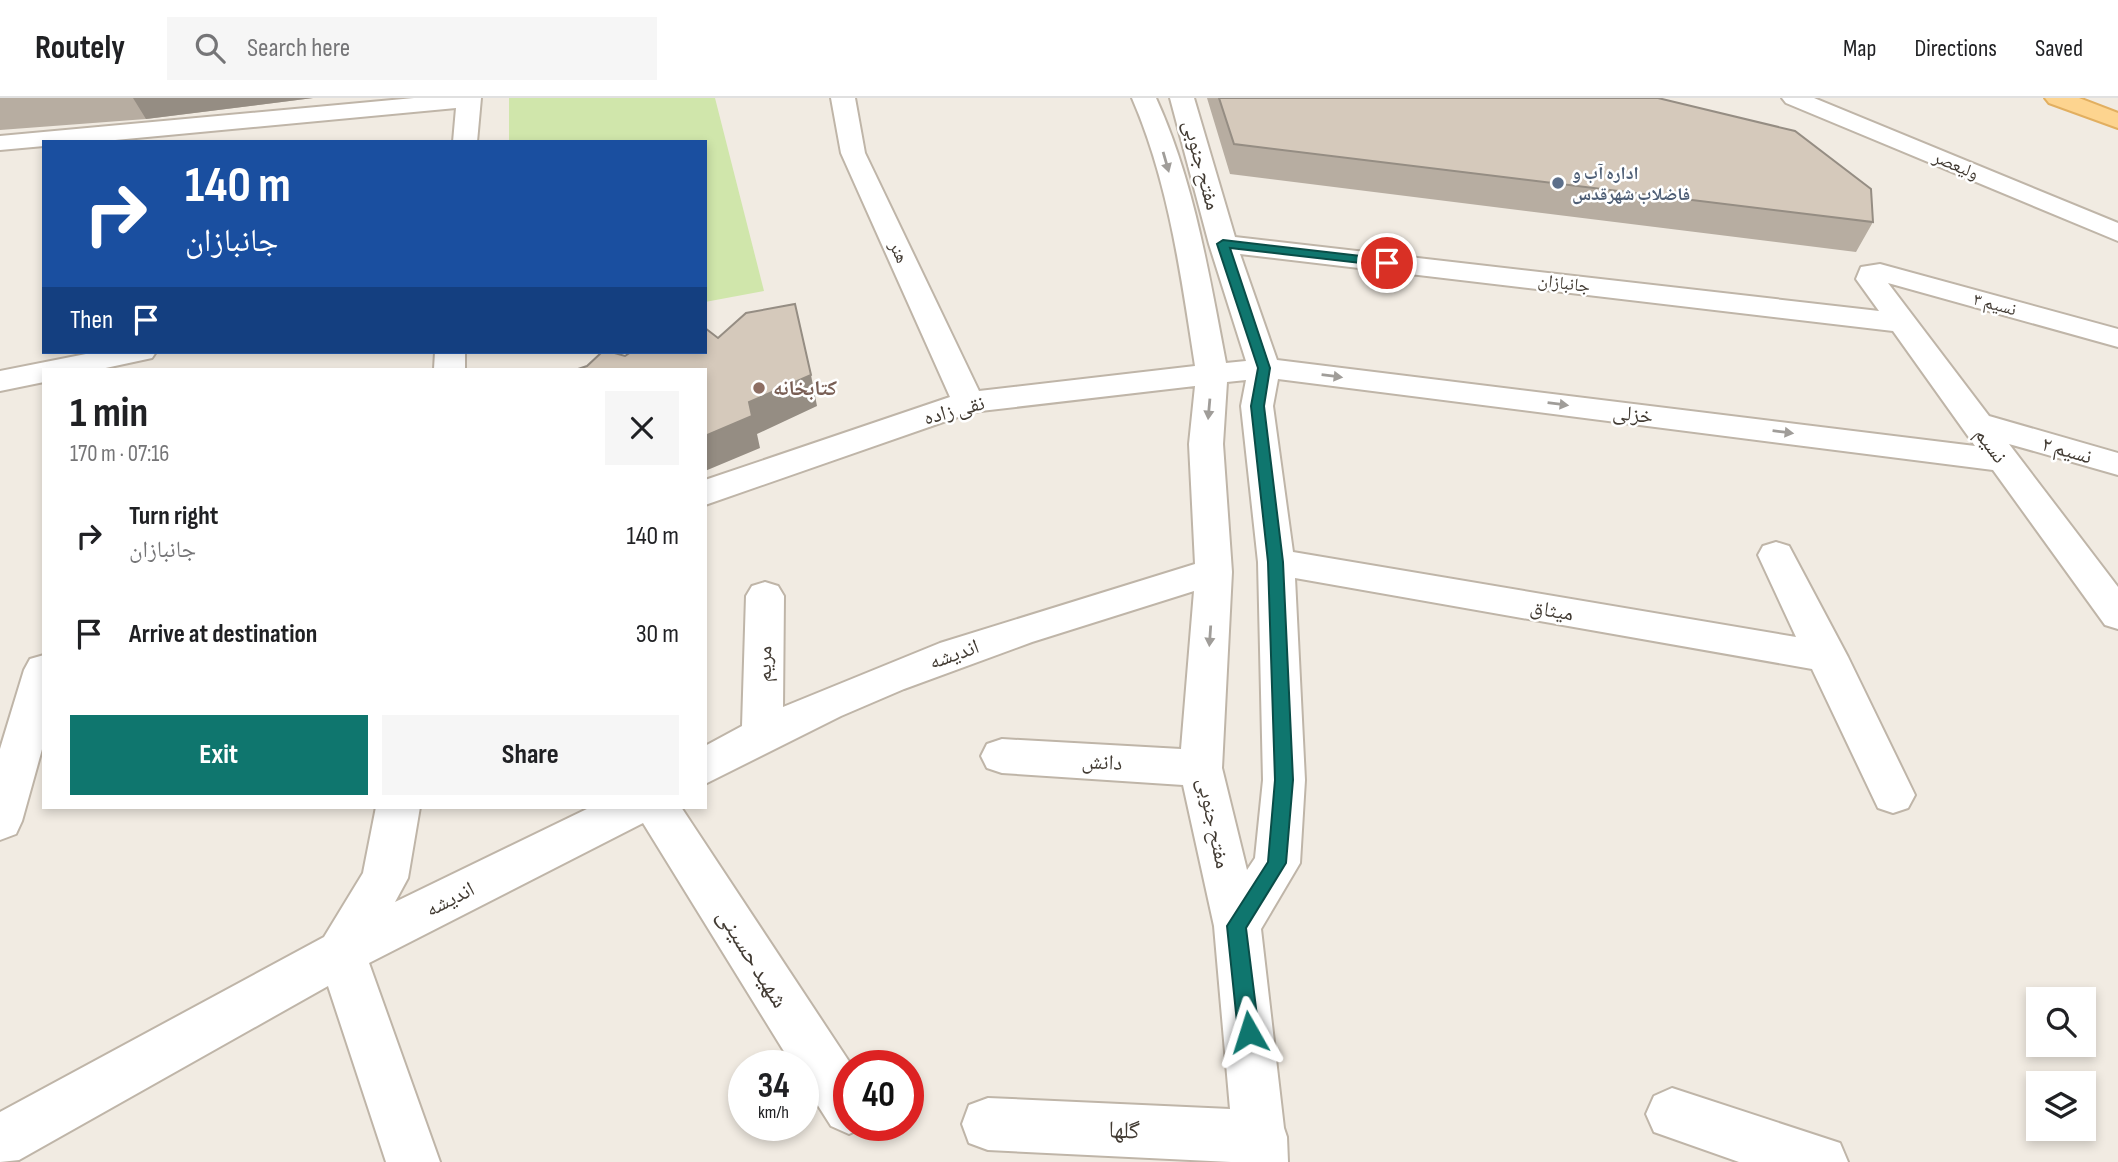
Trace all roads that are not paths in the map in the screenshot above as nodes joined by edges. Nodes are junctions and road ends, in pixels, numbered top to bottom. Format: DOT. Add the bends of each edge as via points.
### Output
graph roads {
  1 [pos="843,98"];
  2 [pos="1794,98"];
  3 [pos="2057,98"];
  4 [pos="469,99"];
  5 [pos="2091,103"];
  6 [pos="1168,111"];
  7 [pos="2118,121"];
  8 [pos="206,133"];
  9 [pos="62,140"];
  10 [pos="466,140"];
  11 [pos="42,141"];
  12 [pos="0,143"];
  13 [pos="2118,233"];
  14 [pos="1223,244"];
  15 [pos="1871,273"];
  16 [pos="1904,323"];
  17 [pos="2118,338"];
  18 [pos="127,354"];
  19 [pos="61,368"];
  20 [pos="1264,368"];
  21 [pos="42,372"];
  22 [pos="1212,372"];
  23 [pos="0,381"];
  24 [pos="968,402"];
  25 [pos="1975,423"];
  26 [pos="2002,460"];
  27 [pos="2118,464"];
  28 [pos="707,492"];
  29 [pos="1776,555"];
  30 [pos="1276,562"];
  31 [pos="1214,572"];
  32 [pos="765,596"];
  33 [pos="2118,615"];
  34 [pos="1828,657"];
  35 [pos="42,677"];
  36 [pos="762,733"];
  37 [pos="1002,756"];
  38 [pos="707,765"];
  39 [pos="1201,768"];
  40 [pos="1894,795"];
  41 [pos="398,809"];
  42 [pos="629,809"];
  43 [pos="658,809"];
  44 [pos="0,821"];
  45 [pos="1237,926"];
  46 [pos="341,953"];
  47 [pos="833,1083"];
  48 [pos="1672,1114"];
  49 [pos="988,1124"];
  50 [pos="0,1141"];
  51 [pos="1261,1149"];
  52 [pos="413,1162"];
  53 [pos="1821,1162"];
  1 -- 24 [label="street, هنر" via="853,153"];
  2 -- 13 [label="street, ولیعصر"];
  3 -- 5 [label="main road"];
  4 -- 8 [label="street"];
  4 -- 10 [label="street"];
  5 -- 7 [label="main road"];
  6 -- 14 [label="street, مفتح جنوبی"];
  6 -- 22 [label="street, مفتح جنوبی, one-way"];
  8 -- 9 [label="street"];
  11 -- 12 [label="street"];
  14 -- 16 [label="street, جانبازان"];
  14 -- 20 [label="street, مفتح جنوبی"];
  15 -- 16 [label="street, نسیم" via="1870,279"];
  15 -- 17 [label="street, نسیم ۳"];
  16 -- 25 [label="street, نسیم"];
  18 -- 19 [label="street"];
  20 -- 22 [label="street, خزلی"];
  20 -- 26 [label="street, خزلی, one-way"];
  20 -- 30 [label="street, مفتح جنوبی" via="1257,406"];
  21 -- 23 [label="street"];
  22 -- 24 [label="street, نقی زاده"];
  22 -- 31 [label="street, مفتح جنوبی, one-way" via="1206,444"];
  24 -- 28 [label="street, نقی زاده"];
  25 -- 26 [label="street, نسیم"];
  25 -- 27 [label="street, نسیم ۲"];
  26 -- 33 [label="street, نسیم"];
  29 -- 34 [label="street"];
  30 -- 34 [label="street, میثاق"];
  30 -- 45 [label="street, مفتح جنوبی" via="1284,780 1277,863"];
  31 -- 36 [label="street, اندیشه" via="1054,618 897,674"];
  31 -- 39 [label="street, مفتح جنوبی, one-way"];
  32 -- 36 [label="street, مریم"];
  34 -- 40 [label="street"];
  35 -- 44 [label="street"];
  36 -- 38 [label="street, اندیشه"];
  37 -- 39 [label="street, دانش"];
  39 -- 45 [label="street, مفتح جنوبی"];
  41 -- 46 [label="street" via="385,878"];
  42 -- 46 [label="street, اندیشه"];
  43 -- 47 [label="street, شهید حسینی"];
  45 -- 51 [label="street, مفتح جنوبی"];
  46 -- 50 [label="street, اندیشه"];
  46 -- 52 [label="street"];
  48 -- 53 [label="street"];
  49 -- 51 [label="street, گلها"];
}
